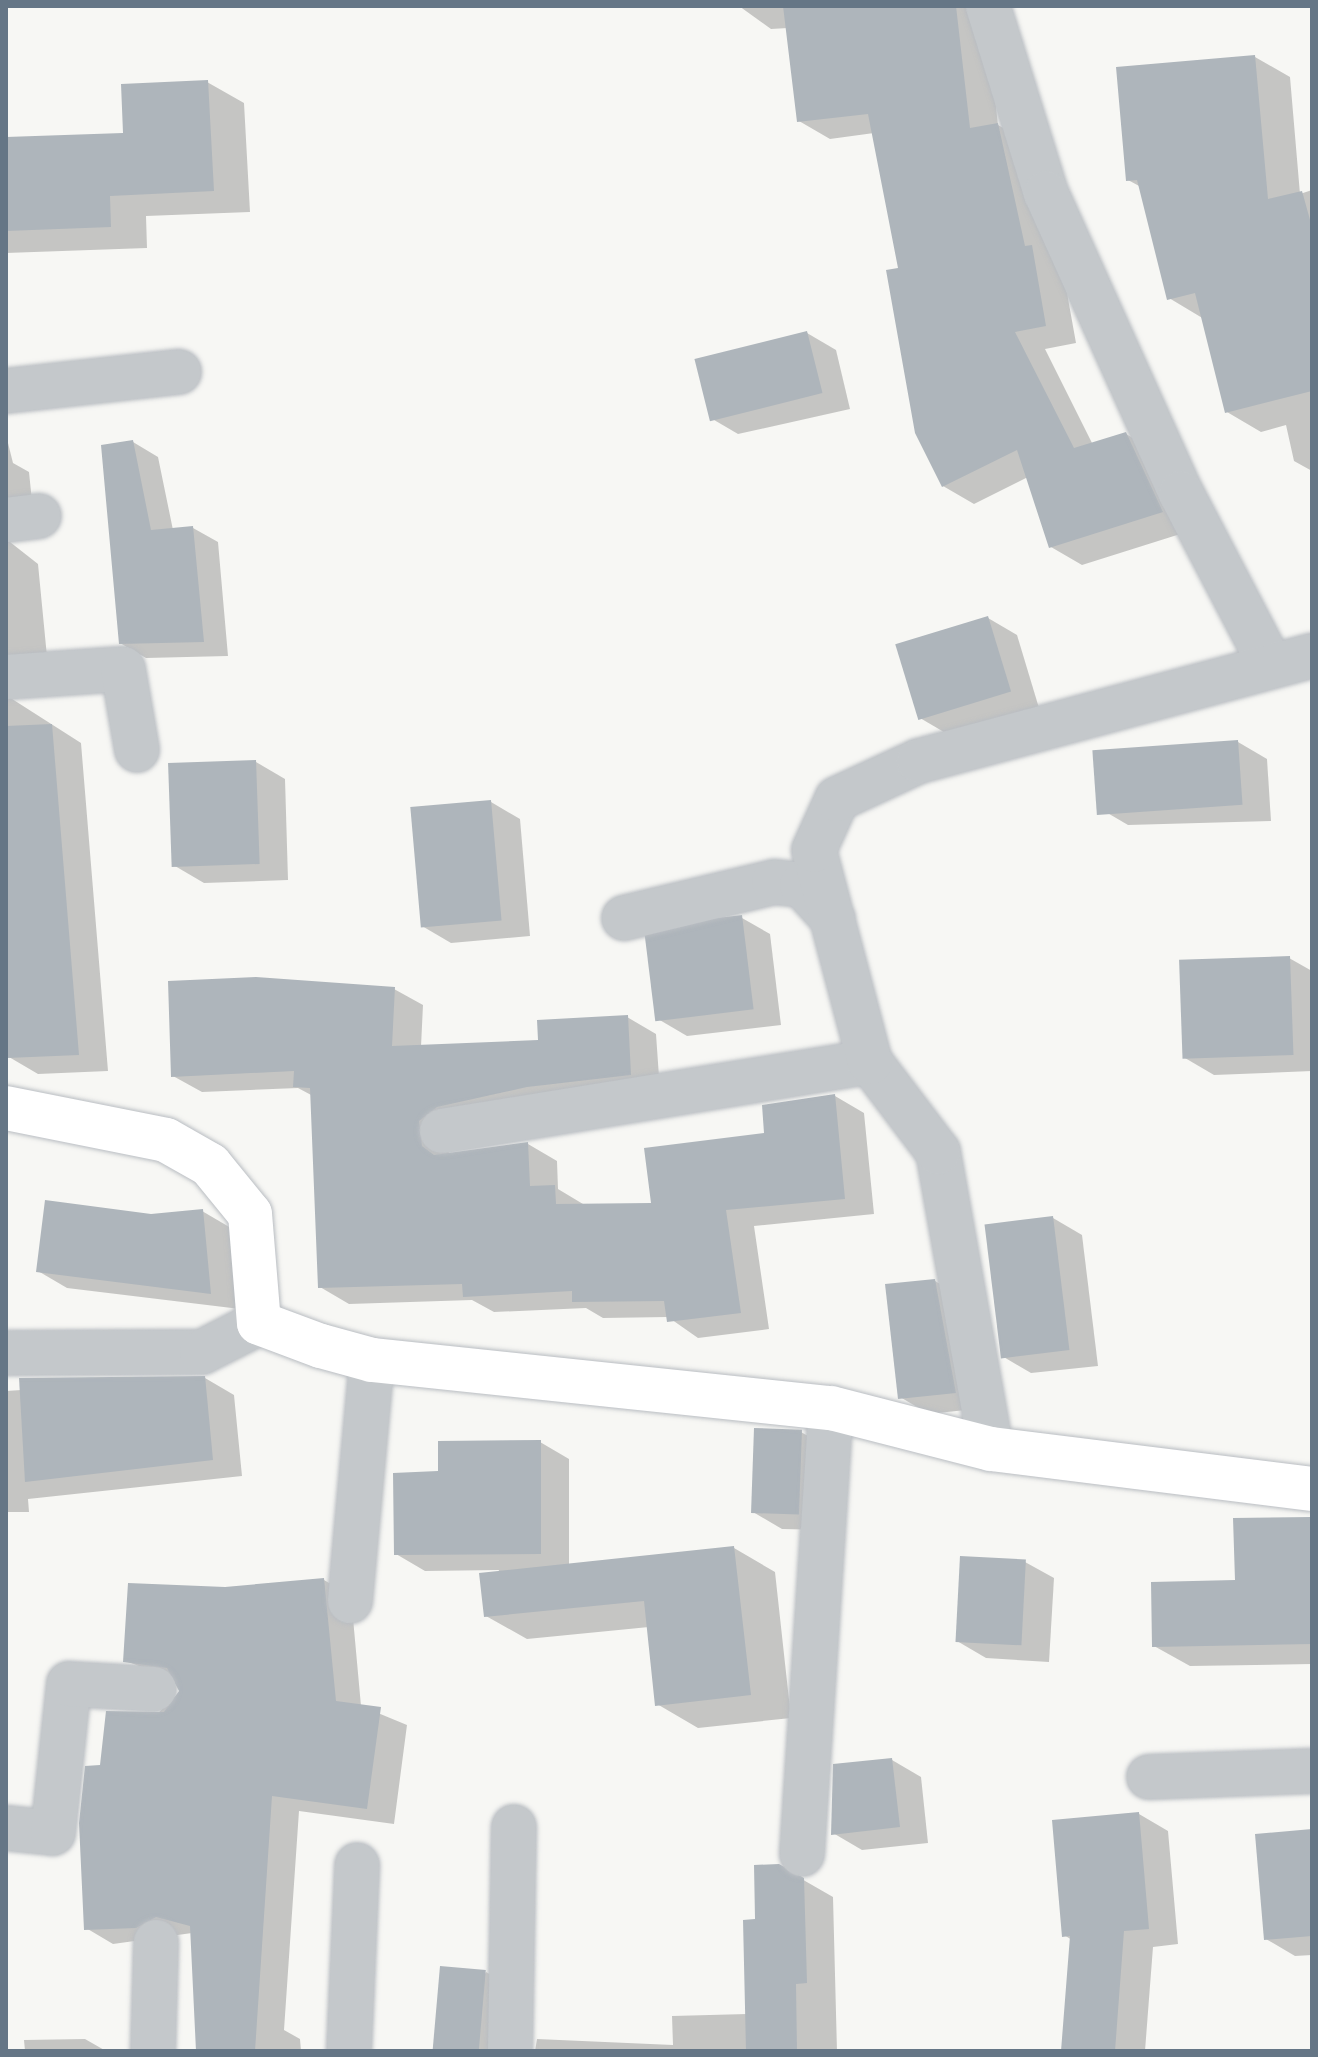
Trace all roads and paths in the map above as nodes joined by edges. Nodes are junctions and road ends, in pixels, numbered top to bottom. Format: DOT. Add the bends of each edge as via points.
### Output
graph roads {
  1 [pos="988,6"];
  2 [pos="179,372"];
  3 [pos="6,391"];
  4 [pos="1292,661"];
  5 [pos="6,677"];
  6 [pos="137,750"];
  7 [pos="624,918"];
  8 [pos="833,919"];
  9 [pos="870,1062"];
  10 [pos="6,1108"];
  11 [pos="442,1131"];
  12 [pos="259,1323"];
  13 [pos="6,1353"];
  14 [pos="372,1360"];
  15 [pos="831,1408"];
  16 [pos="991,1449"];
  17 [pos="1312,1489"];
  18 [pos="350,1601"];
  19 [pos="154,1689"];
  20 [pos="1312,1771"];
  21 [pos="1149,1777"];
  22 [pos="514,1827"];
  23 [pos="6,1828"];
  24 [pos="802,1854"];
  25 [pos="357,1865"];
  26 [pos="156,1942"];
  27 [pos="153,2051"];
  28 [pos="349,2051"];
  29 [pos="510,2051"];
  1 -- 4 [label="street" via="1046,193 1181,493"];
  2 -- 3 [label="street"];
  4 -- 8 [label="street" via="919,761 837,799 814,850"];
  5 -- 6 [label="street" via="123,669"];
  7 -- 8 [label="street" via="774,882 802,885"];
  8 -- 9 [label="street"];
  9 -- 11 [label="street"];
  9 -- 16 [label="street" via="938,1152"];
  10 -- 12 [label="street" via="166,1140 210,1165 250,1214"];
  12 -- 13 [label="street" via="202,1352"];
  12 -- 14 [label="street"];
  14 -- 15 [label="street"];
  14 -- 18 [label="street"];
  15 -- 16 [label="street"];
  15 -- 24 [label="street"];
  16 -- 17 [label="street"];
  19 -- 23 [label="street" via="69,1684 53,1833"];
  20 -- 21 [label="street"];
  22 -- 29 [label="street"];
  25 -- 28 [label="street"];
  26 -- 27 [label="street"];
}
